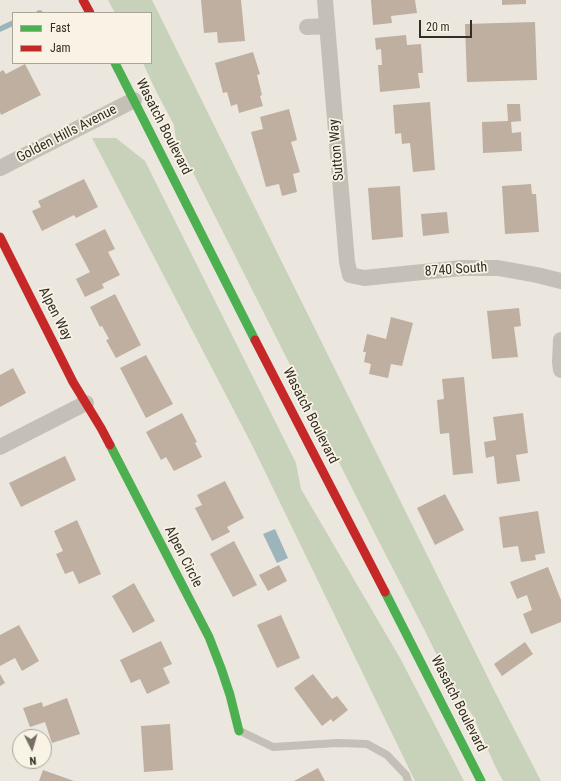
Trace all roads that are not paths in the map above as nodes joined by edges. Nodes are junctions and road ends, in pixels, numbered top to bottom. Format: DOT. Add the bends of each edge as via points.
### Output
graph roads {
  1 [pos="83,0"];
  2 [pos="325,0"];
  3 [pos="89,12"];
  4 [pos="327,26"];
  5 [pos="307,27"];
  6 [pos="116,64"];
  7 [pos="134,100"];
  8 [pos="0,168"];
  9 [pos="0,237"];
  10 [pos="350,275"];
  11 [pos="561,281"];
  12 [pos="561,340"];
  13 [pos="561,370"];
  14 [pos="86,403"];
  15 [pos="0,447"];
  16 [pos="239,731"];
  17 [pos="408,781"];
  18 [pos="481,781"];
  1 -- 3 [label="main road"];
  2 -- 4 [label="street, Sutton Way"];
  4 -- 5 [label="street"];
  4 -- 10 [label="street, Sutton Way"];
  6 -- 7 [label="main road, Wasatch Boulevard"];
  7 -- 8 [label="street, Golden Hills Avenue"];
  7 -- 18 [label="main road, Wasatch Boulevard"];
  9 -- 14 [label="main road, Alpen Way"];
  10 -- 11 [label="street, 8740 South" via="364,278 462,268 498,268"];
  12 -- 13 [label="street"];
  14 -- 15 [label="street"];
  14 -- 16 [label="main road, Alpen Circle" via="209,637 222,668"];
  16 -- 17 [label="lane" via="273,747 367,744 387,755 406,775"];
}
